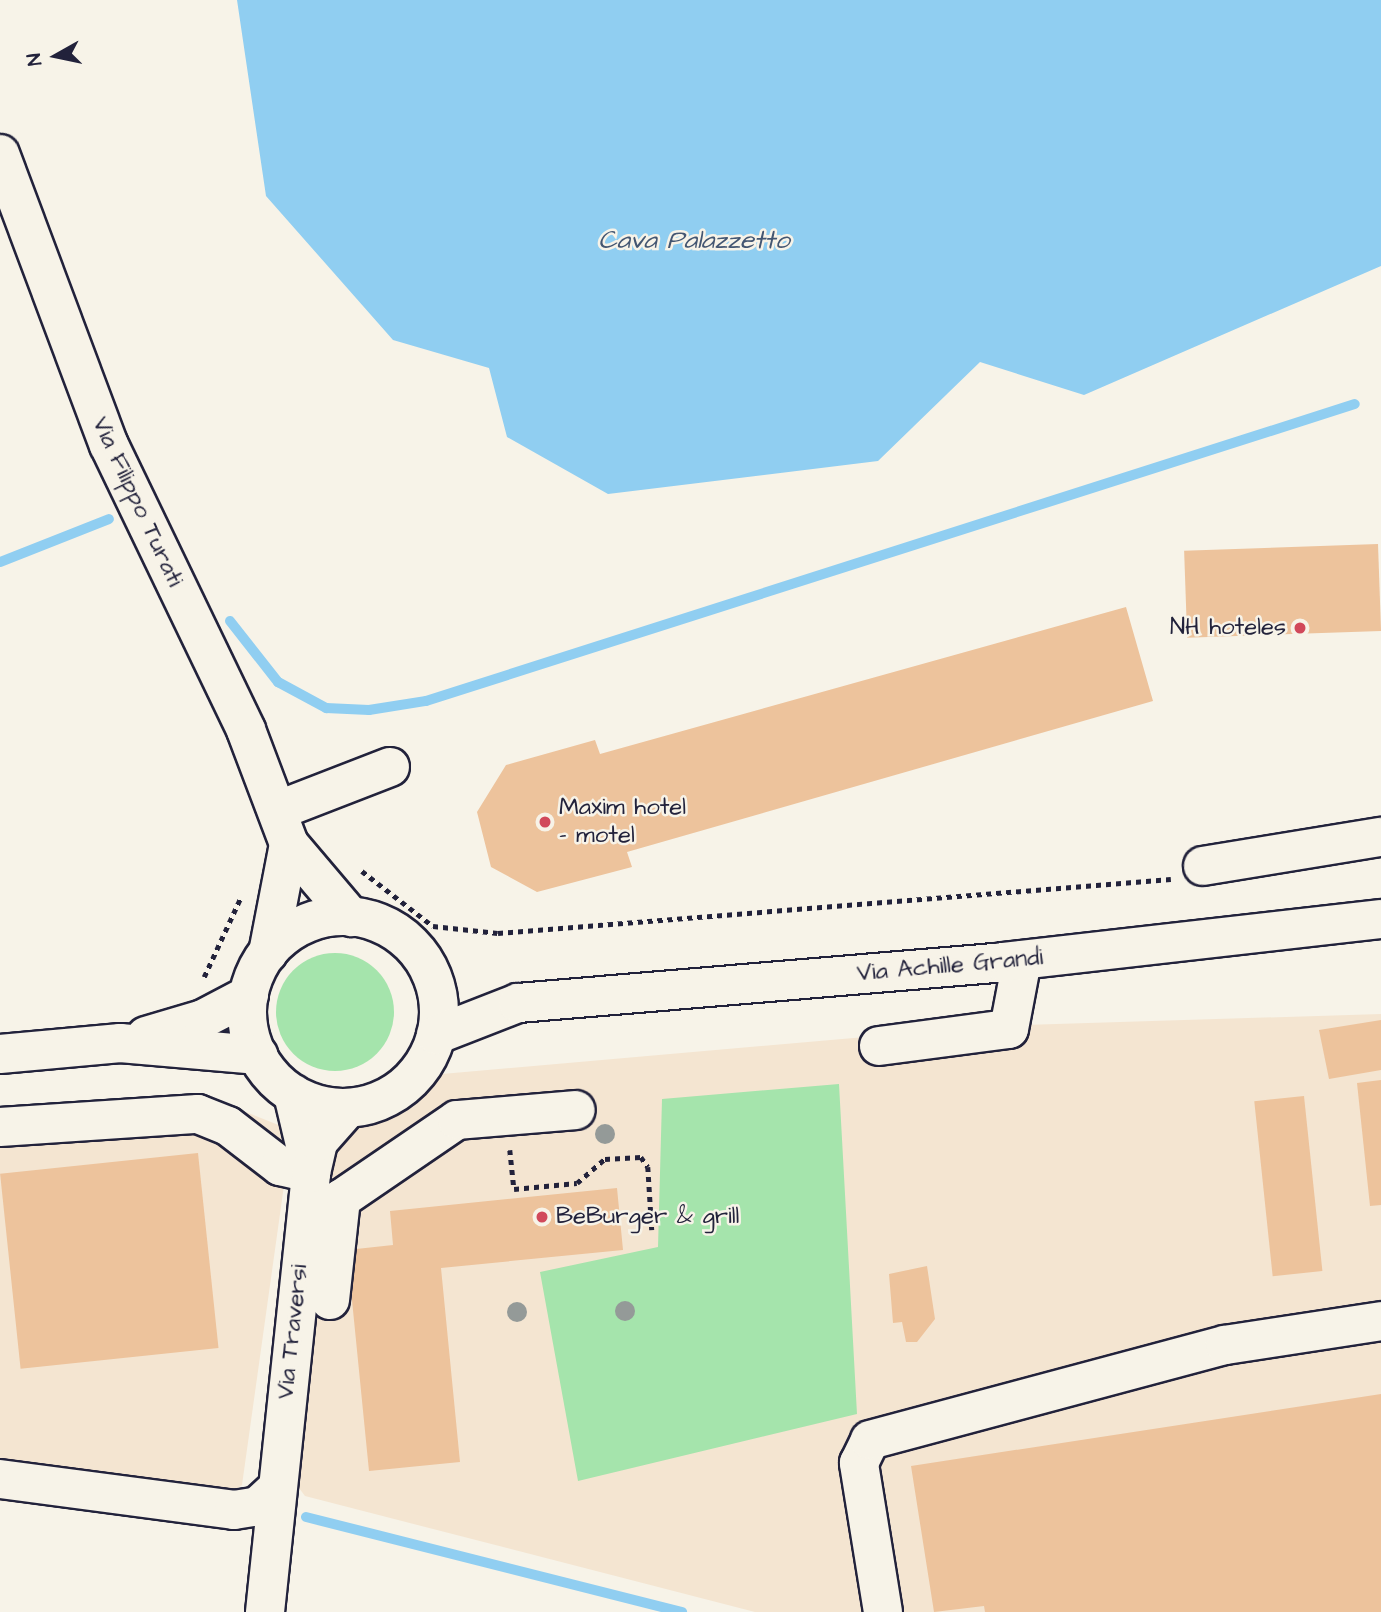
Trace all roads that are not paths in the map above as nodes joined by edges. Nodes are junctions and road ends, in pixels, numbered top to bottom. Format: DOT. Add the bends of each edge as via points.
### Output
graph roads {
  1 [pos="0,154"];
  2 [pos="390,767"];
  3 [pos="284,827"];
  4 [pos="1381,837"];
  5 [pos="1191,877"];
  6 [pos="351,917"];
  7 [pos="1381,919"];
  8 [pos="268,953"];
  9 [pos="1022,960"];
  10 [pos="434,981"];
  11 [pos="249,995"];
  12 [pos="518,1003"];
  13 [pos="436,1035"];
  14 [pos="120,1043"];
  15 [pos="879,1046"];
  16 [pos="0,1054"];
  17 [pos="258,1055"];
  18 [pos="293,1094"];
  19 [pos="348,1108"];
  20 [pos="576,1110"];
  21 [pos="0,1127"];
  22 [pos="311,1174"];
  23 [pos="330,1300"];
  24 [pos="1381,1321"];
  25 [pos="0,1479"];
  26 [pos="275,1490"];
  27 [pos="265,1612"];
  28 [pos="883,1612"];
  1 -- 3 [label="main road, Via Filippo Turati" via="114,457"];
  2 -- 3 [label="main road"];
  3 -- 6 [label="main road, Via Filippo Turati"];
  3 -- 8 [label="main road"];
  4 -- 5 [label="main road"];
  6 -- 8 [label="main road" via="307,923"];
  6 -- 10 [label="main road" via="402,937"];
  7 -- 9 [label="main road, Via Achille Grandi"];
  8 -- 11 [label="main road"];
  9 -- 12 [label="main road, Via Achille Grandi"];
  9 -- 15 [label="main road" via="1009,1029"];
  10 -- 12 [label="main road, Via Achille Grandi"];
  10 -- 13 [label="main road"];
  11 -- 14 [label="main road" via="203,1019"];
  11 -- 17 [label="main road" via="249,1026"];
  12 -- 13 [label="main road, Via Achille Grandi"];
  13 -- 19 [label="main road" via="406,1084 379,1101"];
  14 -- 16 [label="main road"];
  14 -- 17 [label="main road"];
  17 -- 18 [label="main road"];
  18 -- 19 [label="main road"];
  18 -- 22 [label="main road"];
  19 -- 22 [label="main road" via="318,1142"];
  20 -- 23 [label="main road" via="457,1120 341,1199"];
  21 -- 22 [label="main road" via="198,1114 228,1126 279,1166"];
  22 -- 26 [label="main road, Via Traversi"];
  24 -- 28 [label="main road" via="1225,1345 870,1440 859,1463"];
  25 -- 26 [label="main road" via="234,1510 258,1506"];
  26 -- 27 [label="main road, Via Traversi"];
}
